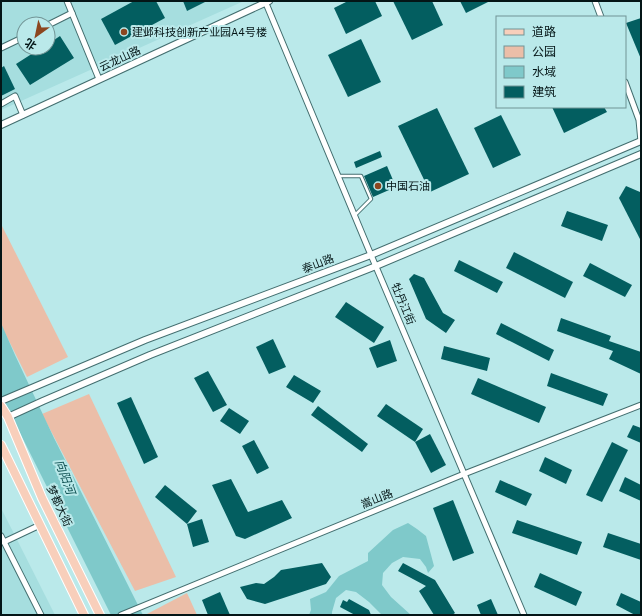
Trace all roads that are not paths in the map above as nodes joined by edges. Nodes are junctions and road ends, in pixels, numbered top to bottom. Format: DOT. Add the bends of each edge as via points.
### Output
graph roads {
  1 [pos="67,1"];
  2 [pos="266,1"];
  3 [pos="595,1"];
  4 [pos="72,13"];
  5 [pos="601,16"];
  6 [pos="56,21"];
  7 [pos="16,41"];
  8 [pos="1,48"];
  9 [pos="99,80"];
  10 [pos="626,85"];
  11 [pos="1,104"];
  12 [pos="23,114"];
  13 [pos="1,125"];
  14 [pos="641,142"];
  15 [pos="641,154"];
  16 [pos="338,176"];
  17 [pos="354,215"];
  18 [pos="371,255"];
  19 [pos="376,266"];
  20 [pos="1,401"];
  21 [pos="641,405"];
  22 [pos="1,406"];
  23 [pos="8,417"];
  24 [pos="1,445"];
  25 [pos="464,474"];
  26 [pos="40,525"];
  27 [pos="1,536"];
  28 [pos="4,542"];
  29 [pos="123,614"];
  30 [pos="40,615"];
  31 [pos="84,615"];
  32 [pos="100,615"];
  33 [pos="524,615"];
  1 -- 4 [label="street"];
  2 -- 9 [label="street, 云龙山路"];
  2 -- 16 [label="street, 牡丹江街"];
  3 -- 5 [label="street"];
  4 -- 6 [label="street"];
  4 -- 9 [label="street"];
  7 -- 8 [label="street"];
  9 -- 12 [label="street, 云龙山路"];
  10 -- 14 [label="street" via="639,120"];
  11 -- 12 [label="street" via="15,96"];
  12 -- 13 [label="street, 云龙山路"];
  14 -- 18 [label="street, 泰山路"];
  15 -- 19 [label="street"];
  16 -- 17 [label="street, 牡丹江街"];
  16 -- 17 [label="lane" via="361,176 371,199"];
  17 -- 18 [label="street, 牡丹江街"];
  18 -- 19 [label="street, 牡丹江街"];
  18 -- 20 [label="street, 泰山路" via="145,340"];
  19 -- 23 [label="street" via="150,355"];
  19 -- 25 [label="street, 牡丹江街"];
  21 -- 25 [label="street, 嵩山路"];
  22 -- 23 [label="main road, 梦都大街"];
  23 -- 32 [label="main road, 梦都大街" via="42,498"];
  24 -- 26 [label="main road"];
  25 -- 29 [label="street, 嵩山路"];
  25 -- 33 [label="street, 牡丹江街"];
  26 -- 28 [label="street"];
  26 -- 31 [label="main road"];
  27 -- 28 [label="street"];
  28 -- 30 [label="street"];
}
